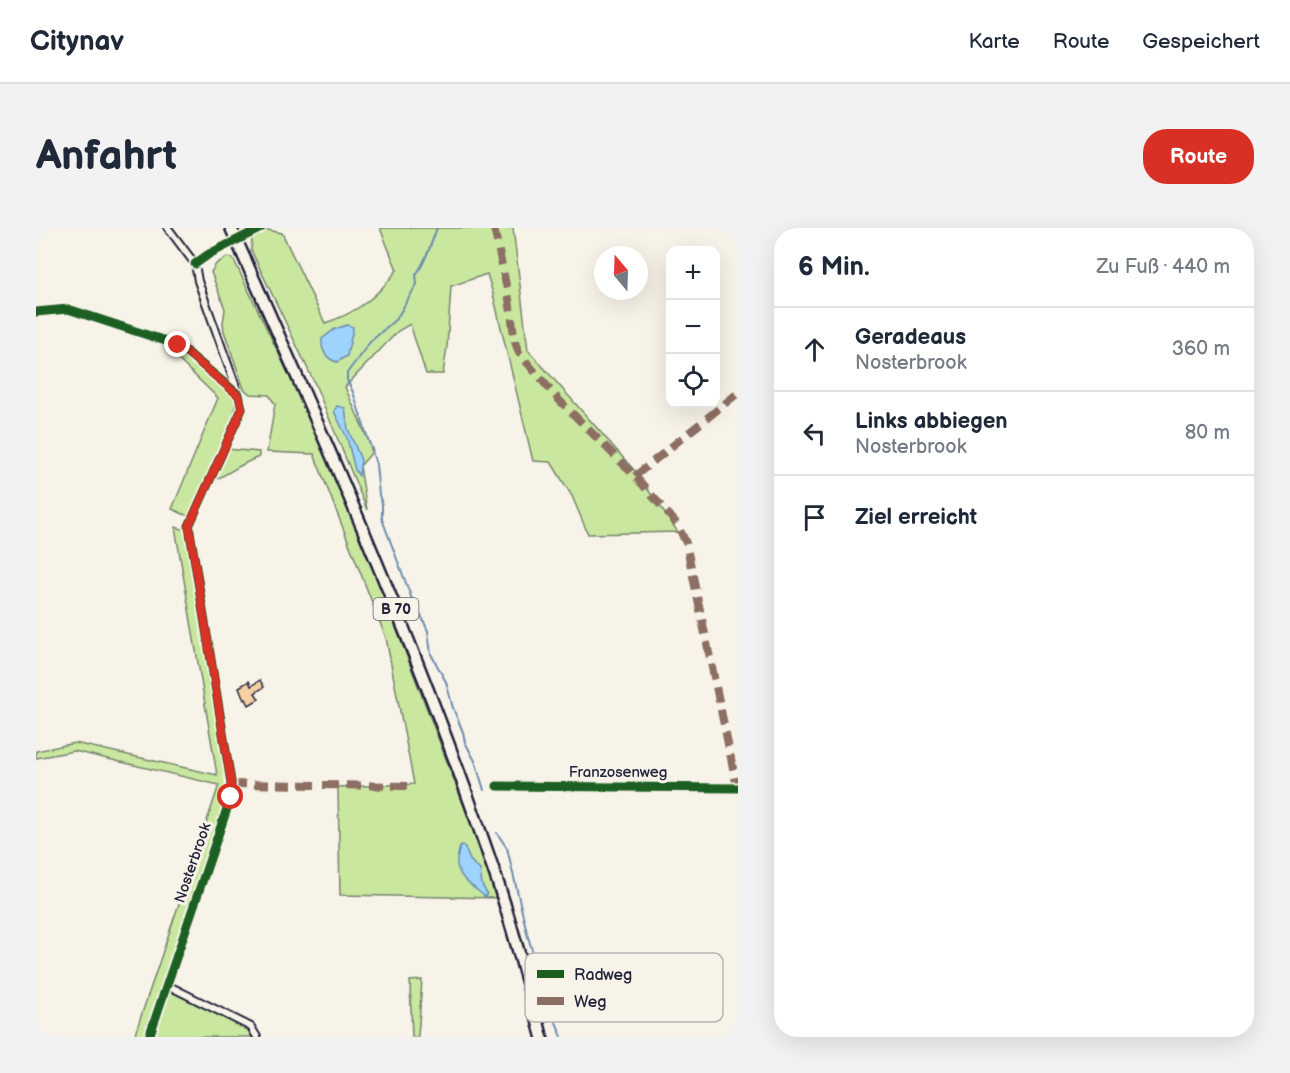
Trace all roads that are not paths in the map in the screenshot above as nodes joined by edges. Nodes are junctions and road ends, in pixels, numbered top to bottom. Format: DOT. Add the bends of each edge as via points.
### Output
graph roads {
  1 [pos="168,228"];
  2 [pos="231,228"];
  3 [pos="261,228"];
  4 [pos="245,235"];
  5 [pos="230,242"];
  6 [pos="195,264"];
  7 [pos="36,312"];
  8 [pos="239,396"];
  9 [pos="497,786"];
  10 [pos="738,788"];
  11 [pos="525,978"];
  12 [pos="167,985"];
  13 [pos="538,1022"];
  14 [pos="149,1037"];
  15 [pos="257,1037"];
  16 [pos="542,1037"];
  1 -- 6 [label="street"];
  2 -- 11 [label="highway, B 70" via="328,446 422,674 497,881"];
  3 -- 4 [label="street"];
  5 -- 6 [label="street"];
  6 -- 8 [label="street"];
  7 -- 8 [label="street" via="68,309 178,345"];
  8 -- 12 [label="street, Nosterbrook" via="242,409 189,526 231,797"];
  9 -- 10 [label="street, Franzosenweg"];
  12 -- 14 [label="street, Nosterbrook"];
  12 -- 15 [label="street" via="251,1027"];
  13 -- 16 [label="highway, B 70"];
}
